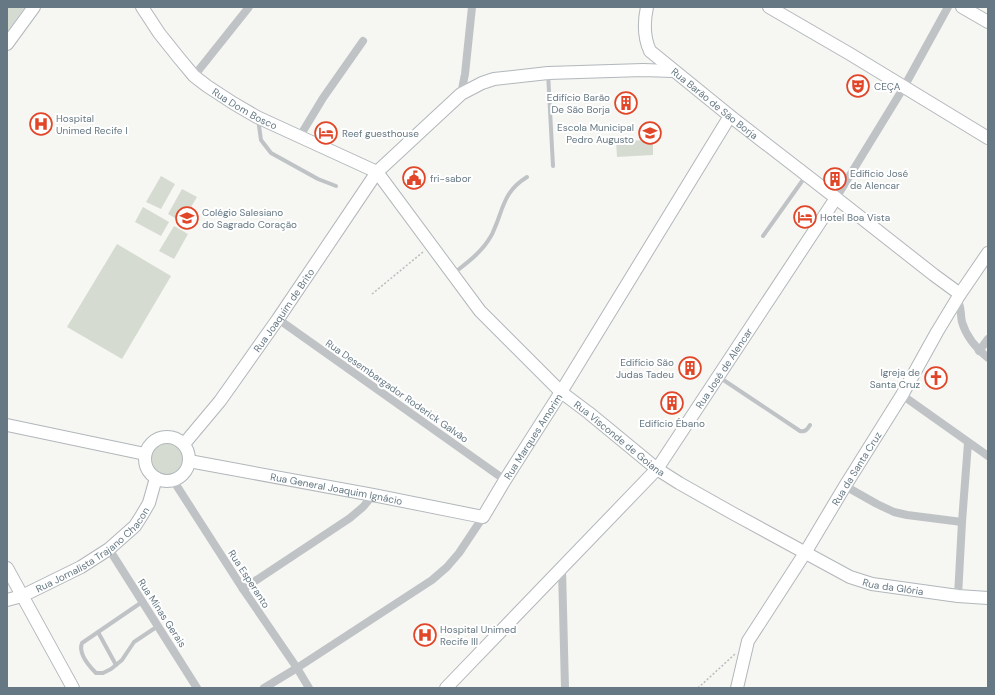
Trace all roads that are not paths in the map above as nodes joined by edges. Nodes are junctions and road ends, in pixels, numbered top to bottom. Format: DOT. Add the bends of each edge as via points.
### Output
graph roads {
  1 [pos="34,7"];
  2 [pos="142,7"];
  3 [pos="249,7"];
  4 [pos="472,7"];
  5 [pos="647,7"];
  6 [pos="769,7"];
  7 [pos="948,7"];
  8 [pos="962,7"];
  9 [pos="986,20"];
  10 [pos="363,42"];
  11 [pos="7,44"];
  12 [pos="673,71"];
  13 [pos="548,73"];
  14 [pos="194,76"];
  15 [pos="904,87"];
  16 [pos="461,94"];
  17 [pos="730,116"];
  18 [pos="258,117"];
  19 [pos="300,136"];
  20 [pos="988,138"];
  21 [pos="553,166"];
  22 [pos="377,172"];
  23 [pos="807,175"];
  24 [pos="526,177"];
  25 [pos="336,186"];
  26 [pos="836,198"];
  27 [pos="763,236"];
  28 [pos="988,253"];
  29 [pos="452,275"];
  30 [pos="958,297"];
  31 [pos="278,318"];
  32 [pos="988,339"];
  33 [pos="979,351"];
  34 [pos="988,358"];
  35 [pos="718,377"];
  36 [pos="561,392"];
  37 [pos="902,395"];
  38 [pos="7,425"];
  39 [pos="810,425"];
  40 [pos="968,443"];
  41 [pos="184,444"];
  42 [pos="145,454"];
  43 [pos="988,456"];
  44 [pos="189,461"];
  45 [pos="657,469"];
  46 [pos="156,478"];
  47 [pos="173,480"];
  48 [pos="505,480"];
  49 [pos="845,486"];
  50 [pos="373,495"];
  51 [pos="483,517"];
  52 [pos="962,522"];
  53 [pos="109,549"];
  54 [pos="805,553"];
  55 [pos="7,568"];
  56 [pos="562,568"];
  57 [pos="243,589"];
  58 [pos="22,596"];
  59 [pos="958,596"];
  60 [pos="988,598"];
  61 [pos="7,600"];
  62 [pos="142,602"];
  63 [pos="158,626"];
  64 [pos="98,632"];
  65 [pos="116,665"];
  66 [pos="297,668"];
  67 [pos="72,688"];
  68 [pos="198,688"];
  69 [pos="264,688"];
  70 [pos="309,688"];
  71 [pos="446,688"];
  72 [pos="565,688"];
  73 [pos="737,688"];
  1 -- 11 [label="street"];
  2 -- 14 [label="street, Rua Dom Bosco" via="159,33"];
  3 -- 14 [label="street"];
  4 -- 16 [label="street"];
  5 -- 12 [label="street" via="648,47"];
  6 -- 15 [label="street"];
  7 -- 15 [label="street, Rua José de Alencar"];
  8 -- 9 [label="street"];
  10 -- 19 [label="street" via="323,98"];
  12 -- 13 [label="street, Rua Barão de São Borja"];
  12 -- 17 [label="street, Rua Barão de São Borja"];
  13 -- 16 [label="street, Rua Barão de São Borja" via="494,79"];
  13 -- 21 [label="lane"];
  14 -- 18 [label="street, Rua Dom Bosco"];
  15 -- 20 [label="street"];
  15 -- 26 [label="street, Rua José de Alencar"];
  16 -- 22 [label="street, Rua Barão de São Borja"];
  17 -- 23 [label="street, Rua Barão de São Borja"];
  17 -- 36 [label="street, Rua Marques Amorim"];
  18 -- 19 [label="street, Rua Dom Bosco"];
  18 -- 25 [label="lane" via="261,140 271,153"];
  19 -- 22 [label="street, Rua Dom Bosco"];
  22 -- 29 [label="street, Rua Visconde de Goiana"];
  22 -- 31 [label="street, Rua Joaquim de Brito"];
  23 -- 26 [label="street, Rua Barão de São Borja"];
  23 -- 27 [label="lane"];
  24 -- 29 [label="lane" via="519,181 506,197 492,235 484,247"];
  26 -- 30 [label="street, Rua Barão de São Borja"];
  26 -- 35 [label="street, Rua José de Alencar"];
  28 -- 30 [label="street, Rua da Santa Cruz"];
  29 -- 36 [label="street, Rua Visconde de Goiana" via="480,311"];
  30 -- 33 [label="street" via="963,325"];
  30 -- 37 [label="street, Rua da Santa Cruz"];
  31 -- 41 [label="street, Rua Joaquim de Brito" via="220,401"];
  31 -- 48 [label="street, Rua Desembargador Roderick Galvão"];
  32 -- 33 [label="street"];
  33 -- 34 [label="street"];
  35 -- 39 [label="lane" via="800,431 804,432"];
  35 -- 45 [label="street, Rua José de Alencar"];
  36 -- 45 [label="street, Rua Visconde de Goiana"];
  36 -- 48 [label="street, Rua Marques Amorim"];
  37 -- 40 [label="street"];
  37 -- 49 [label="street, Rua da Santa Cruz"];
  38 -- 42 [label="street"];
  40 -- 43 [label="street"];
  40 -- 52 [label="street"];
  41 -- 42 [label="street" via="172,437 158,438 152,442"];
  41 -- 44 [label="street"];
  42 -- 46 [label="street" via="147,468"];
  44 -- 47 [label="street" via="182,475"];
  44 -- 50 [label="street, Rua General Joaquim Ignácio"];
  45 -- 54 [label="street, Rua Visconde de Goiana"];
  45 -- 56 [label="street, Rua José de Alencar"];
  46 -- 47 [label="street"];
  46 -- 53 [label="street, Rua Jornalista Trajano Chacon" via="149,503 135,526"];
  47 -- 57 [label="street, Rua Esperanto"];
  48 -- 51 [label="street, Rua Marques Amorim"];
  49 -- 52 [label="street" via="894,512"];
  49 -- 54 [label="street, Rua da Santa Cruz"];
  50 -- 51 [label="street, Rua General Joaquim Ignácio"];
  50 -- 57 [label="street" via="350,518"];
  51 -- 66 [label="street, Rua Marques Amorim" via="447,567 432,580"];
  52 -- 59 [label="street"];
  53 -- 58 [label="street, Rua Jornalista Trajano Chacon" via="82,566"];
  53 -- 62 [label="street, Rua Minas Gerais"];
  54 -- 59 [label="street, Rua da Glória" via="850,577 872,584"];
  54 -- 73 [label="street, Rua da Santa Cruz" via="748,641"];
  55 -- 58 [label="street"];
  56 -- 71 [label="street, Rua José de Alencar"];
  56 -- 72 [label="street"];
  57 -- 66 [label="street, Rua Esperanto"];
  58 -- 61 [label="street, Rua Jornalista Trajano Chacon"];
  58 -- 67 [label="street"];
  59 -- 60 [label="street, Rua da Glória"];
  62 -- 63 [label="street, Rua Minas Gerais"];
  62 -- 64 [label="lane"];
  63 -- 65 [label="lane" via="134,642"];
  63 -- 68 [label="street, Rua Minas Gerais"];
  64 -- 65 [label="lane"];
  64 -- 65 [label="lane" via="80,646 87,663 96,673 103,673"];
  66 -- 69 [label="street, Rua Marques Amorim"];
  66 -- 70 [label="street, Rua Esperanto"];
}
